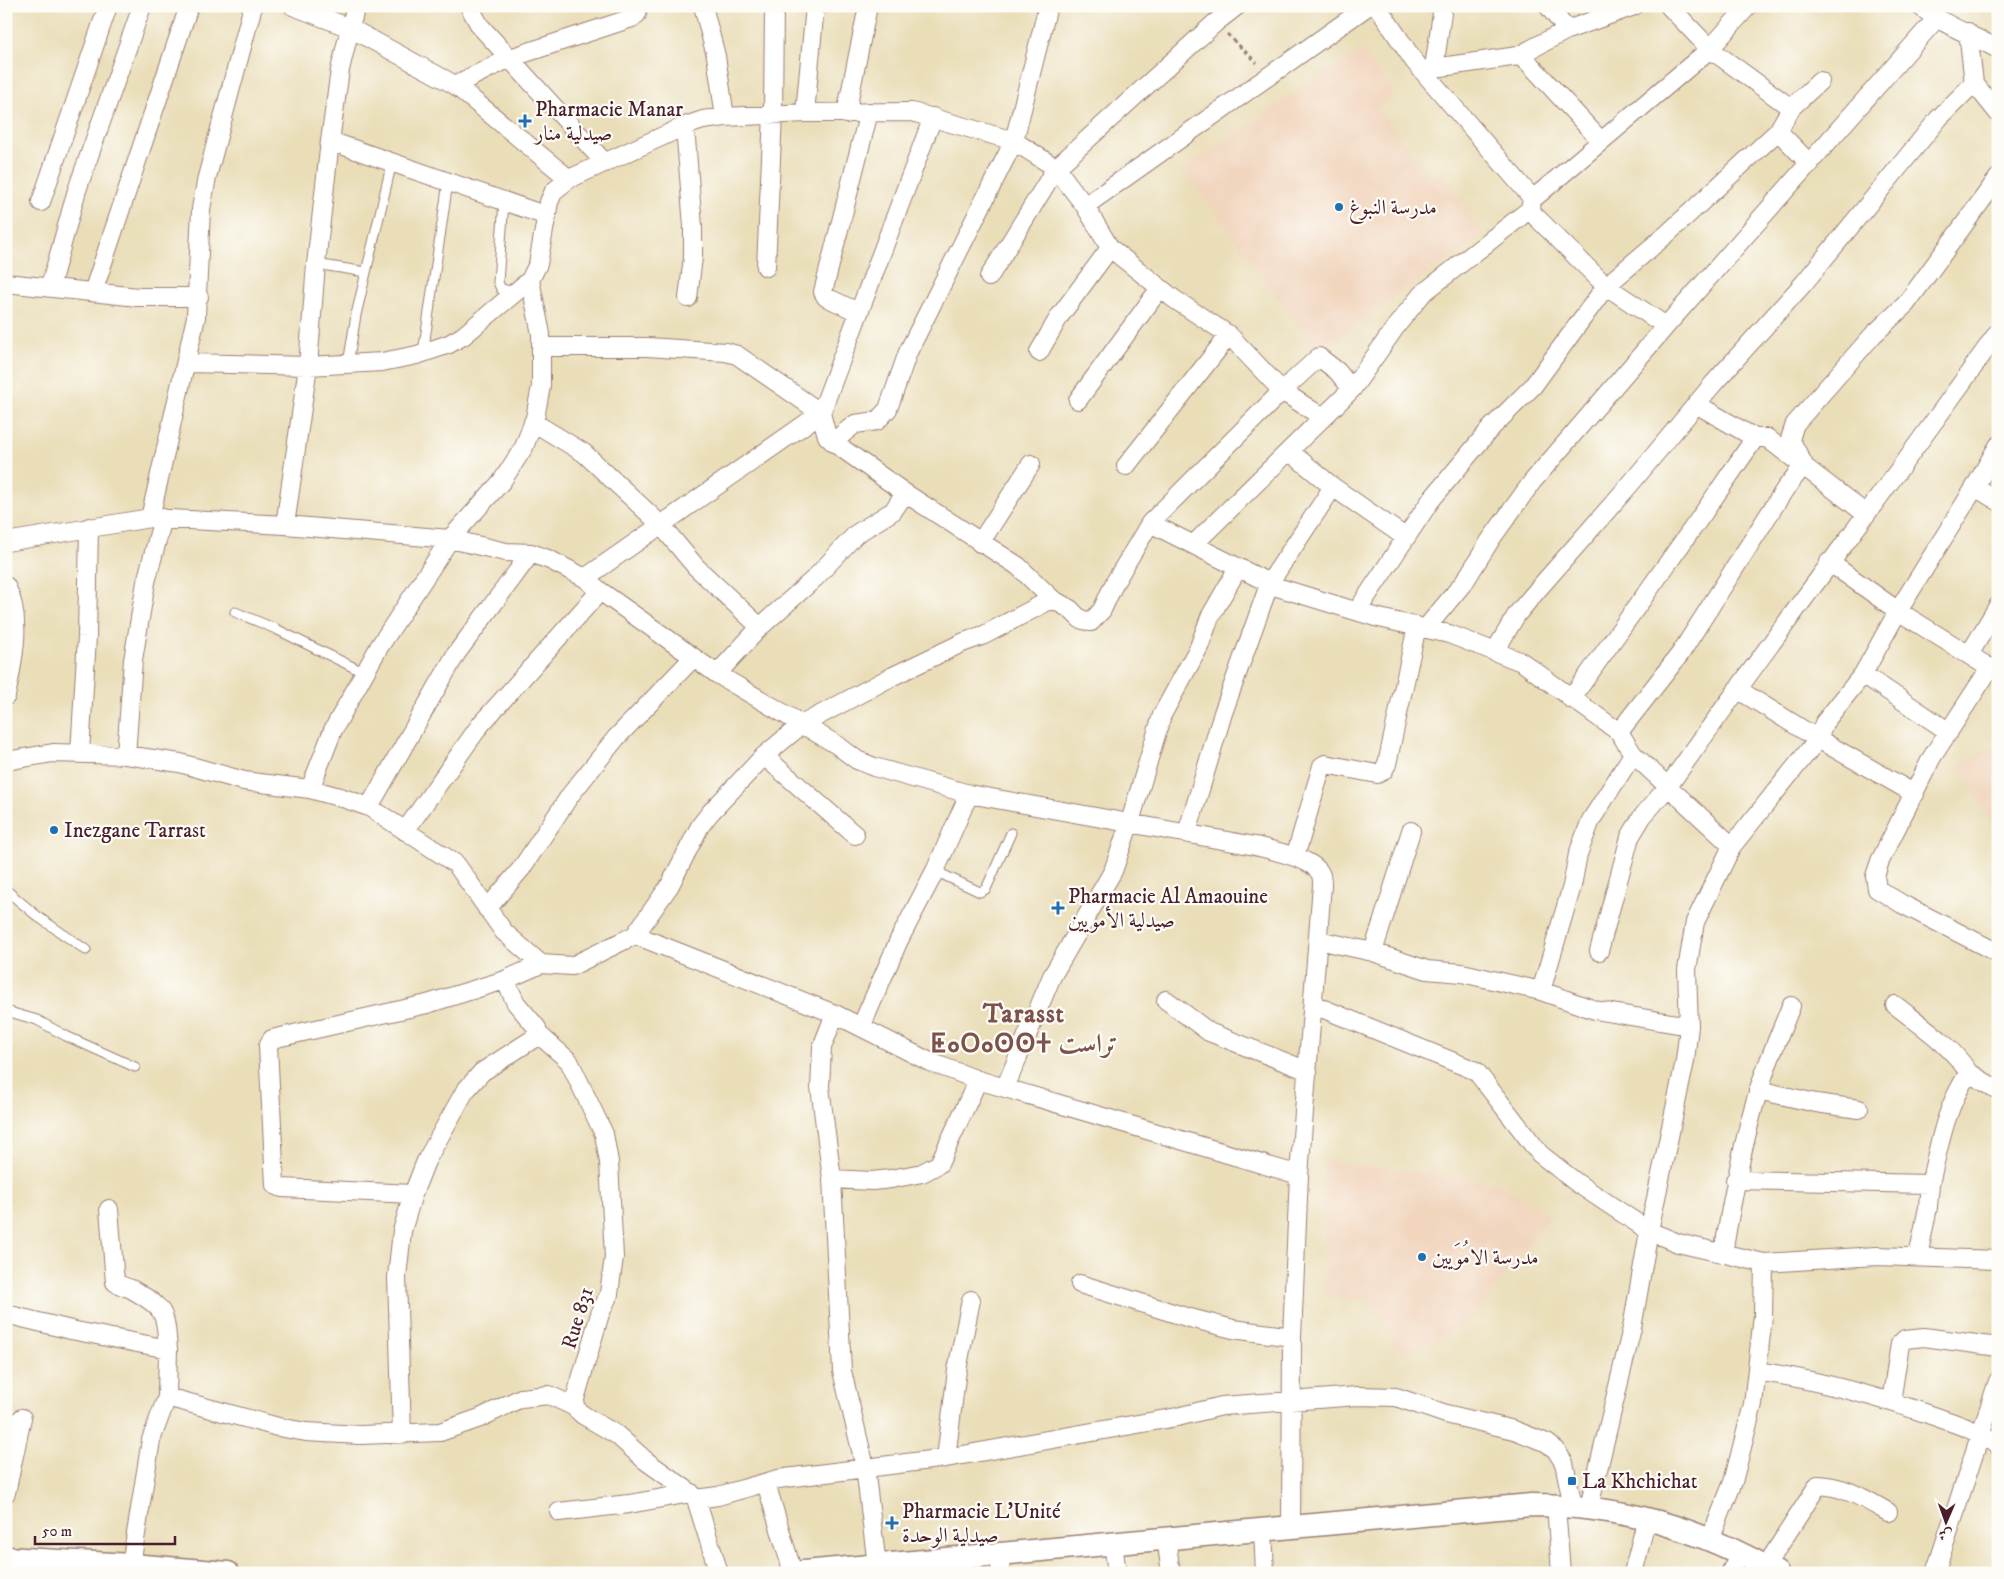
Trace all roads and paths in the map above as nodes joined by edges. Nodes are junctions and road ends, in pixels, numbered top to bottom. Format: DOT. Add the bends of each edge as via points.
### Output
graph roads {
  1 [pos="108,6"];
  2 [pos="142,6"];
  3 [pos="189,6"];
  4 [pos="253,6"];
  5 [pos="293,6"];
  6 [pos="356,6"];
  7 [pos="469,6"];
  8 [pos="638,6"];
  9 [pos="703,6"];
  10 [pos="774,6"];
  11 [pos="815,6"];
  12 [pos="868,6"];
  13 [pos="1048,6"];
  14 [pos="1236,6"];
  15 [pos="1368,6"];
  16 [pos="1377,6"];
  17 [pos="1443,6"];
  18 [pos="1548,6"];
  19 [pos="1634,6"];
  20 [pos="1669,6"];
  21 [pos="1748,6"];
  22 [pos="1920,6"];
  23 [pos="1936,19"];
  24 [pos="1215,23"];
  25 [pos="350,28"];
  26 [pos="1566,30"];
  27 [pos="1968,32"];
  28 [pos="1710,49"];
  29 [pos="1998,49"];
  30 [pos="1518,56"];
  31 [pos="510,58"];
  32 [pos="1431,73"];
  33 [pos="1270,75"];
  34 [pos="1820,81"];
  35 [pos="1974,83"];
  36 [pos="455,85"];
  37 [pos="1791,108"];
  38 [pos="869,112"];
  39 [pos="805,113"];
  40 [pos="1998,113"];
  41 [pos="846,114"];
  42 [pos="773,115"];
  43 [pos="725,117"];
  44 [pos="933,117"];
  45 [pos="685,126"];
  46 [pos="1778,131"];
  47 [pos="330,141"];
  48 [pos="1014,141"];
  49 [pos="1601,141"];
  50 [pos="392,162"];
  51 [pos="605,164"];
  52 [pos="1810,164"];
  53 [pos="1056,168"];
  54 [pos="1998,178"];
  55 [pos="569,179"];
  56 [pos="448,182"];
  57 [pos="41,202"];
  58 [pos="504,202"];
  59 [pos="1531,204"];
  60 [pos="1085,206"];
  61 [pos="547,216"];
  62 [pos="1110,248"];
  63 [pos="316,264"];
  64 [pos="766,266"];
  65 [pos="366,272"];
  66 [pos="989,277"];
  67 [pos="530,280"];
  68 [pos="6,283"];
  69 [pos="1606,286"];
  70 [pos="50,287"];
  71 [pos="1160,288"];
  72 [pos="94,292"];
  73 [pos="515,292"];
  74 [pos="199,297"];
  75 [pos="688,298"];
  76 [pos="858,312"];
  77 [pos="1666,326"];
  78 [pos="1998,332"];
  79 [pos="1229,335"];
  80 [pos="542,347"];
  81 [pos="1039,352"];
  82 [pos="423,353"];
  83 [pos="187,363"];
  84 [pos="348,364"];
  85 [pos="308,366"];
  86 [pos="1352,389"];
  87 [pos="1282,391"];
  88 [pos="1078,400"];
  89 [pos="1696,404"];
  90 [pos="821,413"];
  91 [pos="1322,418"];
  92 [pos="534,422"];
  93 [pos="1755,438"];
  94 [pos="833,442"];
  95 [pos="1998,446"];
  96 [pos="1289,451"];
  97 [pos="1032,464"];
  98 [pos="1804,465"];
  99 [pos="1126,466"];
  100 [pos="1333,487"];
  101 [pos="1975,488"];
  102 [pos="905,493"];
  103 [pos="1998,501"];
  104 [pos="1866,514"];
  105 [pos="156,518"];
  106 [pos="1150,523"];
  107 [pos="660,524"];
  108 [pos="285,525"];
  109 [pos="88,527"];
  110 [pos="1404,537"];
  111 [pos="450,539"];
  112 [pos="6,542"];
  113 [pos="980,543"];
  114 [pos="1194,544"];
  115 [pos="531,553"];
  116 [pos="1829,562"];
  117 [pos="1238,568"];
  118 [pos="585,578"];
  119 [pos="1270,582"];
  120 [pos="6,586"];
  121 [pos="600,592"];
  122 [pos="1052,599"];
  123 [pos="1998,606"];
  124 [pos="1356,611"];
  125 [pos="1898,611"];
  126 [pos="236,612"];
  127 [pos="760,627"];
  128 [pos="1422,627"];
  129 [pos="1495,651"];
  130 [pos="1969,655"];
  131 [pos="693,658"];
  132 [pos="1994,667"];
  133 [pos="366,673"];
  134 [pos="717,674"];
  135 [pos="1863,674"];
  136 [pos="1737,688"];
  137 [pos="6,696"];
  138 [pos="1571,699"];
  139 [pos="801,725"];
  140 [pos="1619,732"];
  141 [pos="1949,732"];
  142 [pos="1818,740"];
  143 [pos="80,753"];
  144 [pos="1633,754"];
  145 [pos="126,755"];
  146 [pos="764,756"];
  147 [pos="6,761"];
  148 [pos="1667,788"];
  149 [pos="310,789"];
  150 [pos="969,794"];
  151 [pos="1915,794"];
  152 [pos="369,807"];
  153 [pos="1130,822"];
  154 [pos="405,831"];
  155 [pos="1411,831"];
  156 [pos="1010,833"];
  157 [pos="1187,833"];
  158 [pos="855,835"];
  159 [pos="1732,846"];
  160 [pos="1295,857"];
  161 [pos="935,871"];
  162 [pos="6,890"];
  163 [pos="487,909"];
  164 [pos="634,935"];
  165 [pos="1318,940"];
  166 [pos="86,950"];
  167 [pos="1599,951"];
  168 [pos="1373,952"];
  169 [pos="1998,952"];
  170 [pos="541,964"];
  171 [pos="505,980"];
  172 [pos="1541,991"];
  173 [pos="1166,1000"];
  174 [pos="1314,1005"];
  175 [pos="1895,1005"];
  176 [pos="1791,1006"];
  177 [pos="6,1011"];
  178 [pos="835,1014"];
  179 [pos="1689,1026"];
  180 [pos="861,1027"];
  181 [pos="537,1033"];
  182 [pos="134,1067"];
  183 [pos="1308,1071"];
  184 [pos="1969,1073"];
  185 [pos="978,1080"];
  186 [pos="1005,1088"];
  187 [pos="1758,1090"];
  188 [pos="1998,1090"];
  189 [pos="1859,1109"];
  190 [pos="1299,1175"];
  191 [pos="832,1179"];
  192 [pos="1736,1180"];
  193 [pos="1930,1184"];
  194 [pos="413,1194"];
  195 [pos="109,1209"];
  196 [pos="1649,1231"];
  197 [pos="1723,1254"];
  198 [pos="1918,1257"];
  199 [pos="1998,1260"];
  200 [pos="1764,1262"];
  201 [pos="1080,1284"];
  202 [pos="971,1300"];
  203 [pos="6,1314"];
  204 [pos="1292,1337"];
  205 [pos="1998,1347"];
  206 [pos="168,1349"];
  207 [pos="1757,1371"];
  208 [pos="1998,1382"];
  209 [pos="167,1397"];
  210 [pos="1891,1402"];
  211 [pos="1293,1403"];
  212 [pos="573,1406"];
  213 [pos="22,1418"];
  214 [pos="402,1434"];
  215 [pos="1992,1440"];
  216 [pos="946,1458"];
  217 [pos="865,1467"];
  218 [pos="766,1483"];
  219 [pos="6,1493"];
  220 [pos="694,1496"];
  221 [pos="1572,1506"];
  222 [pos="559,1512"];
  223 [pos="1888,1512"];
  224 [pos="1647,1518"];
  225 [pos="1291,1527"];
  226 [pos="1263,1530"];
  227 [pos="1166,1538"];
  228 [pos="1710,1540"];
  229 [pos="1113,1543"];
  230 [pos="6,1558"];
  231 [pos="1000,1563"];
  232 [pos="1735,1563"];
  233 [pos="877,1566"];
  234 [pos="68,1567"];
  235 [pos="120,1567"];
  236 [pos="1771,1570"];
  237 [pos="1936,1572"];
  238 [pos="228,1573"];
  239 [pos="719,1573"];
  240 [pos="793,1573"];
  241 [pos="1117,1573"];
  242 [pos="1170,1573"];
  243 [pos="1265,1573"];
  244 [pos="1561,1573"];
  245 [pos="1633,1573"];
  1 -- 57 [label="street"];
  2 -- 70 [label="street" via="77,190"];
  3 -- 72 [label="street"];
  4 -- 74 [label="street" via="206,176 201,209"];
  5 -- 25 [label="street"];
  6 -- 25 [label="street"];
  7 -- 31 [label="street" via="480,26"];
  8 -- 31 [label="street" via="637,14 632,18"];
  9 -- 43 [label="street" via="716,56"];
  10 -- 42 [label="street"];
  11 -- 39 [label="street"];
  12 -- 41 [label="street"];
  13 -- 48 [label="street"];
  14 -- 24 [label="street"];
  15 -- 33 [label="street"];
  16 -- 32 [label="street" via="1414,61"];
  17 -- 32 [label="street"];
  18 -- 26 [label="street"];
  19 -- 26 [label="street"];
  20 -- 28 [label="street"];
  21 -- 28 [label="street"];
  22 -- 23 [label="street"];
  23 -- 27 [label="street"];
  23 -- 52 [label="street"];
  24 -- 33 [label="path"];
  24 -- 53 [label="street"];
  25 -- 36 [label="street"];
  25 -- 47 [label="street" via="340,70"];
  26 -- 30 [label="street"];
  27 -- 29 [label="street"];
  27 -- 35 [label="street"];
  28 -- 37 [label="street"];
  28 -- 49 [label="street"];
  30 -- 32 [label="street"];
  30 -- 49 [label="street" via="1528,61"];
  31 -- 36 [label="street"];
  31 -- 51 [label="street"];
  32 -- 59 [label="street"];
  33 -- 60 [label="street"];
  34 -- 37 [label="street"];
  35 -- 40 [label="street"];
  35 -- 89 [label="street" via="1938,118 1804,283"];
  36 -- 55 [label="street"];
  37 -- 46 [label="street"];
  38 -- 41 [label="street"];
  38 -- 44 [label="street" via="912,112"];
  38 -- 76 [label="street" via="823,292 826,297"];
  39 -- 41 [label="street"];
  39 -- 42 [label="street"];
  42 -- 43 [label="street"];
  42 -- 64 [label="street"];
  43 -- 45 [label="street"];
  44 -- 48 [label="street"];
  44 -- 76 [label="street"];
  45 -- 51 [label="street"];
  45 -- 75 [label="street" via="693,227"];
  46 -- 52 [label="street"];
  46 -- 69 [label="street"];
  47 -- 50 [label="street"];
  47 -- 63 [label="street"];
  48 -- 53 [label="street"];
  48 -- 94 [label="street" via="908,352 888,409 877,421 855,424"];
  49 -- 59 [label="street"];
  50 -- 56 [label="street"];
  50 -- 65 [label="lane"];
  51 -- 55 [label="street"];
  52 -- 77 [label="street"];
  53 -- 60 [label="street"];
  53 -- 66 [label="street"];
  54 -- 98 [label="street" via="1906,304 1873,335 1796,424 1790,439"];
  55 -- 61 [label="street" via="554,191"];
  56 -- 58 [label="street"];
  56 -- 82 [label="lane"];
  58 -- 61 [label="street"];
  58 -- 73 [label="lane" via="498,282 501,289"];
  59 -- 69 [label="street"];
  59 -- 86 [label="street" via="1422,294"];
  60 -- 62 [label="street"];
  61 -- 67 [label="street" via="538,264"];
  62 -- 71 [label="street"];
  62 -- 81 [label="street" via="1059,317"];
  63 -- 65 [label="lane"];
  63 -- 85 [label="street"];
  65 -- 84 [label="lane"];
  67 -- 73 [label="street"];
  67 -- 80 [label="street"];
  68 -- 70 [label="street"];
  69 -- 77 [label="street"];
  69 -- 110 [label="street" via="1533,386 1461,462"];
  70 -- 72 [label="street"];
  71 -- 79 [label="street"];
  71 -- 88 [label="street"];
  72 -- 74 [label="street" via="138,297"];
  73 -- 82 [label="street" via="463,336"];
  74 -- 83 [label="street"];
  76 -- 90 [label="street"];
  77 -- 128 [label="street" via="1532,482 1465,581"];
  78 -- 104 [label="street"];
  79 -- 87 [label="street"];
  79 -- 99 [label="street"];
  80 -- 90 [label="street" via="647,347 726,352 747,359"];
  80 -- 92 [label="street" via="541,386"];
  82 -- 84 [label="street" via="382,362"];
  83 -- 85 [label="street"];
  83 -- 105 [label="street"];
  84 -- 85 [label="street"];
  85 -- 108 [label="street"];
  86 -- 87 [label="street" via="1319,357"];
  86 -- 91 [label="street"];
  87 -- 91 [label="street"];
  87 -- 106 [label="street"];
  89 -- 93 [label="street"];
  89 -- 129 [label="street" via="1517,614"];
  90 -- 94 [label="street" via="827,436"];
  90 -- 107 [label="street"];
  91 -- 96 [label="street"];
  92 -- 107 [label="street" via="584,454"];
  92 -- 111 [label="street" via="524,447 502,481"];
  93 -- 98 [label="street" via="1767,438"];
  93 -- 138 [label="street"];
  94 -- 102 [label="street"];
  95 -- 101 [label="street"];
  96 -- 100 [label="street"];
  96 -- 114 [label="street"];
  97 -- 113 [label="street"];
  98 -- 104 [label="street"];
  98 -- 140 [label="street" via="1785,489 1680,654"];
  100 -- 110 [label="street"];
  100 -- 119 [label="street"];
  101 -- 103 [label="street"];
  101 -- 125 [label="street"];
  102 -- 113 [label="street"];
  102 -- 127 [label="street" via="893,511 856,534 815,578"];
  104 -- 116 [label="street"];
  105 -- 108 [label="street"];
  105 -- 109 [label="street"];
  105 -- 145 [label="street" via="133,660"];
  106 -- 114 [label="street"];
  106 -- 122 [label="street" via="1102,610 1091,622 1080,619"];
  107 -- 118 [label="street"];
  107 -- 127 [label="street" via="696,567"];
  108 -- 111 [label="street"];
  109 -- 112 [label="street"];
  109 -- 143 [label="street" via="87,637"];
  110 -- 124 [label="street"];
  111 -- 115 [label="street" via="506,552"];
  111 -- 133 [label="street" via="379,647"];
  113 -- 122 [label="street" via="1018,566"];
  114 -- 117 [label="street"];
  115 -- 118 [label="street"];
  115 -- 152 [label="street" via="456,654"];
  116 -- 125 [label="street"];
  116 -- 136 [label="street"];
  117 -- 119 [label="street"];
  117 -- 153 [label="street" via="1162,715"];
  118 -- 121 [label="street"];
  119 -- 124 [label="street" via="1277,587"];
  119 -- 157 [label="street" via="1223,713"];
  120 -- 137 [label="street" via="13,598 15,616 13,666"];
  121 -- 131 [label="street"];
  121 -- 154 [label="street" via="481,724"];
  122 -- 139 [label="street" via="984,635 893,676"];
  123 -- 130 [label="street"];
  124 -- 128 [label="street"];
  125 -- 130 [label="street"];
  125 -- 135 [label="street"];
  126 -- 133 [label="lane" via="276,628"];
  127 -- 134 [label="street"];
  128 -- 129 [label="street"];
  128 -- 160 [label="street" via="1387,764 1377,774 1322,766"];
  129 -- 138 [label="street" via="1522,662"];
  130 -- 132 [label="street"];
  131 -- 134 [label="street"];
  131 -- 163 [label="street" via="616,738 571,794 521,869"];
  132 -- 141 [label="street"];
  133 -- 149 [label="street" via="333,730"];
  134 -- 139 [label="street"];
  135 -- 141 [label="street"];
  135 -- 142 [label="street" via="1824,723"];
  136 -- 142 [label="street"];
  136 -- 148 [label="street"];
  138 -- 140 [label="street"];
  139 -- 146 [label="street"];
  139 -- 150 [label="street" via="874,767"];
  140 -- 144 [label="street"];
  141 -- 151 [label="street" via="1932,757"];
  142 -- 151 [label="street"];
  142 -- 159 [label="street"];
  143 -- 145 [label="street"];
  143 -- 147 [label="street" via="53,753"];
  144 -- 148 [label="street"];
  144 -- 172 [label="street" via="1588,828"];
  145 -- 149 [label="street" via="180,763 252,782"];
  146 -- 158 [label="street"];
  146 -- 164 [label="street" via="719,801 700,826 670,885"];
  148 -- 159 [label="street"];
  148 -- 167 [label="street" via="1630,837"];
  149 -- 152 [label="street"];
  150 -- 153 [label="street"];
  150 -- 161 [label="street"];
  151 -- 169 [label="street" via="1880,861 1875,876 1878,889"];
  152 -- 154 [label="street"];
  153 -- 157 [label="street"];
  153 -- 186 [label="street" via="1112,871 1052,976"];
  154 -- 163 [label="street" via="456,864"];
  155 -- 168 [label="street"];
  156 -- 161 [label="lane" via="986,889 980,892"];
  157 -- 160 [label="street"];
  159 -- 179 [label="street" via="1696,922 1687,970"];
  160 -- 165 [label="street" via="1313,866 1320,874"];
  161 -- 180 [label="street" via="899,940"];
  162 -- 166 [label="lane"];
  163 -- 170 [label="street" via="504,932"];
  164 -- 170 [label="street" via="572,966"];
  164 -- 178 [label="street"];
  165 -- 168 [label="street"];
  165 -- 174 [label="street"];
  168 -- 172 [label="street" via="1427,970 1462,973"];
  170 -- 171 [label="street"];
  171 -- 181 [label="street, Rue 831"];
  171 -- 194 [label="street" via="427,1004 322,1026 270,1041 275,1184 282,1188"];
  172 -- 179 [label="street" via="1595,1010"];
  173 -- 183 [label="street" via="1209,1032"];
  174 -- 183 [label="street"];
  174 -- 196 [label="street" via="1476,1071 1540,1154 1577,1184"];
  175 -- 184 [label="street" via="1956,1054"];
  176 -- 187 [label="street"];
  177 -- 182 [label="lane" via="37,1020"];
  178 -- 180 [label="street"];
  178 -- 191 [label="street" via="822,1047 820,1080"];
  179 -- 196 [label="street" via="1685,1061"];
  180 -- 185 [label="street" via="930,1062"];
  181 -- 194 [label="street" via="536,1037 482,1072 465,1091 426,1161"];
  181 -- 212 [label="street, Rue 831" via="569,1061 604,1134 609,1162 612,1276"];
  183 -- 190 [label="street"];
  184 -- 188 [label="street"];
  184 -- 193 [label="street" via="1952,1104"];
  185 -- 186 [label="street"];
  185 -- 191 [label="street" via="939,1164 922,1173 891,1179"];
  186 -- 190 [label="street"];
  187 -- 189 [label="street"];
  187 -- 192 [label="street"];
  190 -- 204 [label="street"];
  191 -- 217 [label="street" via="842,1371"];
  192 -- 193 [label="street"];
  192 -- 197 [label="street"];
  193 -- 198 [label="street"];
  194 -- 214 [label="street" via="402,1231 397,1277"];
  195 -- 206 [label="street" via="115,1282 161,1309"];
  196 -- 197 [label="street" via="1678,1243"];
  196 -- 221 [label="street" via="1632,1328"];
  197 -- 200 [label="street"];
  198 -- 199 [label="street"];
  198 -- 200 [label="street"];
  200 -- 207 [label="street"];
  201 -- 204 [label="street" via="1196,1320"];
  202 -- 216 [label="street" via="957,1370"];
  203 -- 206 [label="street"];
  204 -- 211 [label="street"];
  205 -- 210 [label="street" via="1924,1337 1905,1338 1900,1344"];
  206 -- 209 [label="street"];
  207 -- 210 [label="street" via="1817,1382"];
  207 -- 228 [label="street" via="1748,1427 1733,1482"];
  208 -- 215 [label="street"];
  209 -- 214 [label="street" via="306,1432"];
  209 -- 235 [label="street" via="151,1440"];
  210 -- 215 [label="street"];
  211 -- 216 [label="street" via="1222,1406"];
  211 -- 221 [label="street" via="1358,1396 1396,1397 1531,1436 1556,1450 1564,1464"];
  211 -- 225 [label="street"];
  212 -- 214 [label="street" via="549,1396 521,1398 480,1418 440,1432"];
  212 -- 220 [label="street" via="582,1415 617,1435"];
  213 -- 219 [label="street"];
  215 -- 237 [label="street"];
  216 -- 217 [label="street"];
  217 -- 218 [label="street"];
  217 -- 233 [label="street"];
  218 -- 220 [label="street"];
  218 -- 240 [label="street"];
  220 -- 222 [label="street"];
  220 -- 239 [label="street"];
  221 -- 224 [label="street"];
  221 -- 225 [label="street" via="1508,1506"];
  221 -- 244 [label="street"];
  223 -- 236 [label="street" via="1854,1492 1835,1485 1818,1485"];
  224 -- 228 [label="street"];
  224 -- 245 [label="street"];
  225 -- 226 [label="street"];
  226 -- 227 [label="street"];
  226 -- 243 [label="street"];
  227 -- 229 [label="street"];
  227 -- 242 [label="street"];
  228 -- 232 [label="street"];
  229 -- 231 [label="street"];
  229 -- 241 [label="street"];
  230 -- 234 [label="street"];
  231 -- 233 [label="street"];
  232 -- 236 [label="street"];
  233 -- 240 [label="street"];
  234 -- 235 [label="street"];
  235 -- 238 [label="street"];
}
